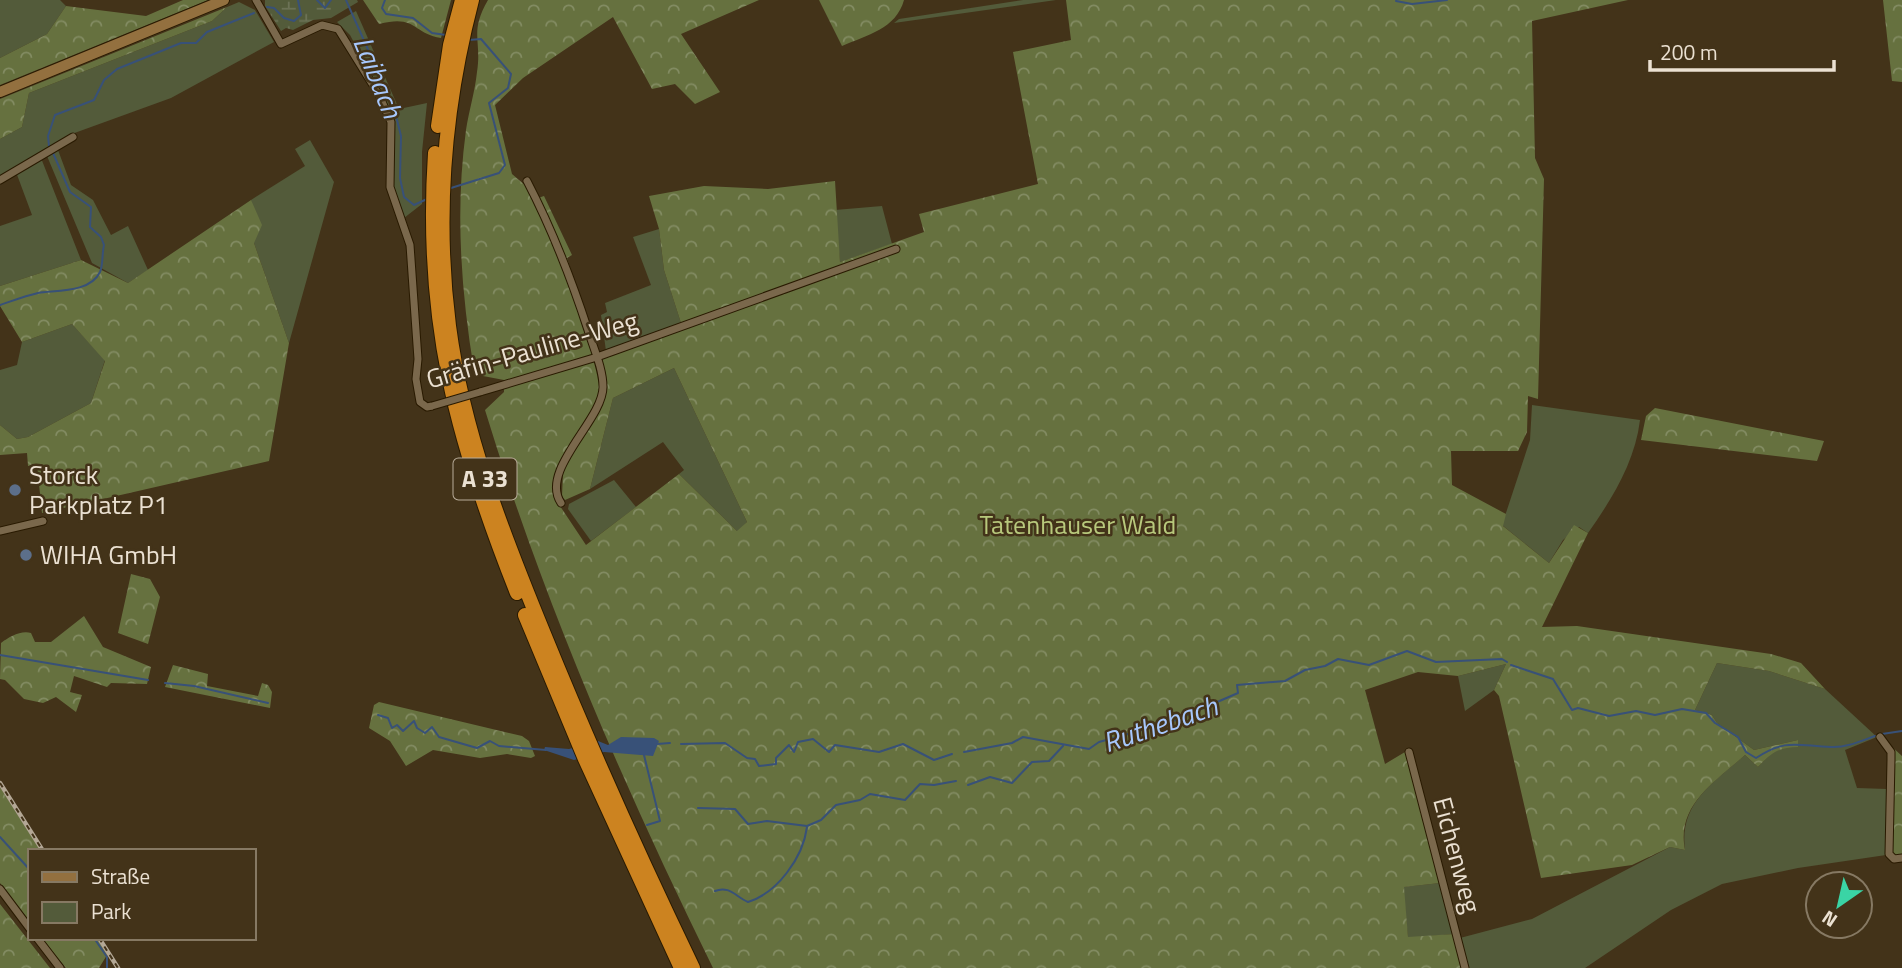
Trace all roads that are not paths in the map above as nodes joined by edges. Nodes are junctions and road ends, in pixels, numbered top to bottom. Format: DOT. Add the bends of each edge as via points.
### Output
graph roads {
  1 [pos="224,0"];
  2 [pos="256,0"];
  3 [pos="461,0"];
  4 [pos="472,0"];
  5 [pos="460,26"];
  6 [pos="0,92"];
  7 [pos="73,137"];
  8 [pos="0,180"];
  9 [pos="527,181"];
  10 [pos="896,249"];
  11 [pos="597,357"];
  12 [pos="561,503"];
  13 [pos="43,521"];
  14 [pos="0,531"];
  15 [pos="1880,737"];
  16 [pos="1409,752"];
  17 [pos="590,758"];
  18 [pos="1902,858"];
  19 [pos="0,889"];
  20 [pos="28,926"];
  21 [pos="39,940"];
  22 [pos="60,968"];
  23 [pos="681,968"];
  24 [pos="693,968"];
  25 [pos="1465,968"];
  1 -- 6 [label="main road"];
  2 -- 11 [label="street, Gräfin-Pauline-Weg, bridge" via="281,44 322,25 338,29 386,108 392,129 392,197 410,245 420,402 432,406"];
  3 -- 5 [label="highway, A 33"];
  4 -- 5 [label="highway, A 33"];
  5 -- 17 [label="highway, A 33" via="438,196 433,270 439,331 460,435 495,537"];
  7 -- 8 [label="street"];
  9 -- 11 [label="street" via="550,226"];
  10 -- 11 [label="street, Gräfin-Pauline-Weg"];
  11 -- 12 [label="street" via="603,388 562,467"];
  13 -- 14 [label="street"];
  15 -- 18 [label="street" via="1891,752 1889,854"];
  16 -- 25 [label="street, Eichenweg"];
  17 -- 23 [label="highway, A 33"];
  17 -- 24 [label="highway, A 33"];
  19 -- 20 [label="street"];
  21 -- 22 [label="street"];
}
